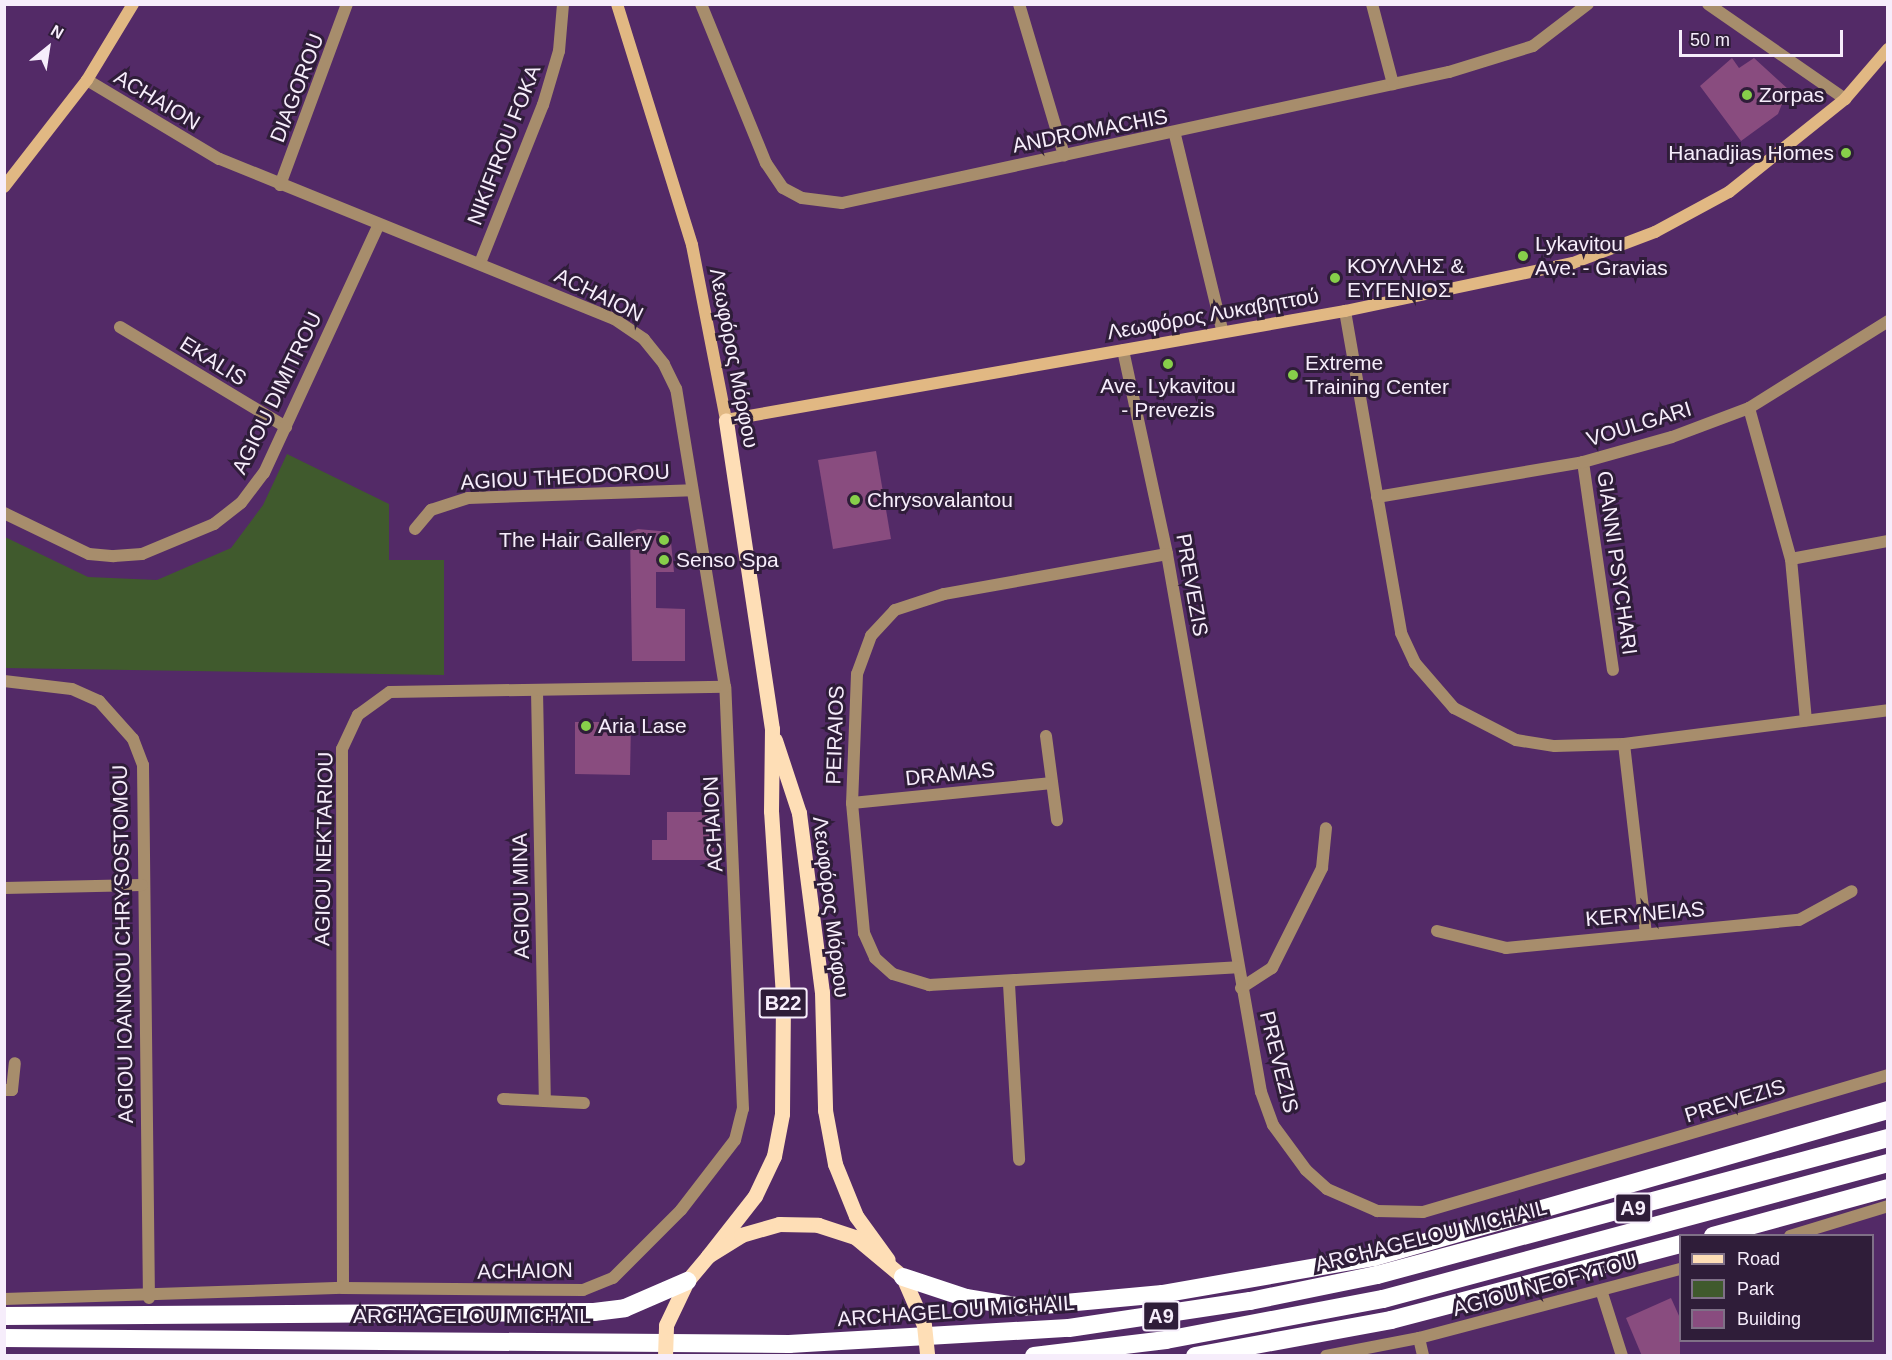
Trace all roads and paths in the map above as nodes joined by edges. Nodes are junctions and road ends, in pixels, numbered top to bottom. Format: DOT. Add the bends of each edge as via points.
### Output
graph roads {
  1 [pos="133,4"];
  2 [pos="347,4"];
  3 [pos="563,4"];
  4 [pos="617,4"];
  5 [pos="701,4"];
  6 [pos="1019,4"];
  7 [pos="1372,4"];
  8 [pos="1588,4"];
  9 [pos="1708,4"];
  10 [pos="1887,48"];
  11 [pos="87,80"];
  12 [pos="1394,84"];
  13 [pos="1845,99"];
  14 [pos="1175,135"];
  15 [pos="1064,155"];
  16 [pos="280,185"];
  17 [pos="4,187"];
  18 [pos="378,226"];
  19 [pos="480,262"];
  20 [pos="1345,311"];
  21 [pos="1887,321"];
  22 [pos="120,327"];
  23 [pos="1222,330"];
  24 [pos="1123,350"];
  25 [pos="1749,408"];
  26 [pos="726,420"];
  27 [pos="286,427"];
  28 [pos="1583,462"];
  29 [pos="692,490"];
  30 [pos="1377,497"];
  31 [pos="4,513"];
  32 [pos="415,529"];
  33 [pos="1887,541"];
  34 [pos="1167,554"];
  35 [pos="1791,559"];
  36 [pos="1613,670"];
  37 [pos="4,681"];
  38 [pos="725,687"];
  39 [pos="537,691"];
  40 [pos="1887,710"];
  41 [pos="1806,720"];
  42 [pos="772,729"];
  43 [pos="1046,736"];
  44 [pos="1624,744"];
  45 [pos="1052,783"];
  46 [pos="852,803"];
  47 [pos="1056,820"];
  48 [pos="1326,828"];
  49 [pos="142,885"];
  50 [pos="4,888"];
  51 [pos="1852,891"];
  52 [pos="1437,932"];
  53 [pos="1646,933"];
  54 [pos="1237,967"];
  55 [pos="1010,984"];
  56 [pos="1241,988"];
  57 [pos="15,1063"];
  58 [pos="1887,1076"];
  59 [pos="4,1090"];
  60 [pos="503,1099"];
  61 [pos="545,1101"];
  62 [pos="585,1103"];
  63 [pos="1887,1110"];
  64 [pos="1887,1138"];
  65 [pos="1019,1160"];
  66 [pos="1887,1163"];
  67 [pos="1887,1188"];
  68 [pos="1887,1206"];
  69 [pos="1720,1234"];
  70 [pos="1796,1234"];
  71 [pos="1679,1244"];
  72 [pos="708,1257"];
  73 [pos="888,1260"];
  74 [pos="1679,1269"];
  75 [pos="903,1277"];
  76 [pos="687,1281"];
  77 [pos="343,1288"];
  78 [pos="1602,1293"];
  79 [pos="149,1298"];
  80 [pos="4,1299"];
  81 [pos="4,1316"];
  82 [pos="4,1338"];
  83 [pos="1419,1338"];
  84 [pos="665,1356"];
  85 [pos="927,1356"];
  86 [pos="1034,1356"];
  87 [pos="1195,1356"];
  88 [pos="1326,1356"];
  89 [pos="1423,1356"];
  90 [pos="1622,1356"];
  1 -- 11 [label="main road"];
  2 -- 16 [label="street, DIAGOROU"];
  3 -- 19 [label="street, NIKIFIROU FOKA" via="559,51 543,105"];
  4 -- 26 [label="main road, Λεωφόρος Μόρφου" via="692,245"];
  5 -- 15 [label="street, ANDROMACHIS" via="765,163 783,188 802,198 842,203"];
  6 -- 15 [label="street"];
  7 -- 12 [label="street"];
  8 -- 12 [label="street, ANDROMACHIS" via="1533,46"];
  9 -- 13 [label="street"];
  10 -- 13 [label="main road, Λεωφόρος Λυκαβηττού"];
  11 -- 16 [label="street, ACHAION" via="219,159"];
  11 -- 17 [label="main road"];
  12 -- 14 [label="street, ANDROMACHIS"];
  13 -- 20 [label="main road, Λεωφόρος Λυκαβηττού" via="1729,192 1655,232 1531,273"];
  14 -- 15 [label="street, ANDROMACHIS"];
  14 -- 23 [label="street"];
  16 -- 18 [label="street, ACHAION"];
  18 -- 19 [label="street, ACHAION"];
  18 -- 27 [label="street, AGIOU DIMITROU"];
  19 -- 29 [label="street, ACHAION" via="614,320 644,339 676,389"];
  20 -- 23 [label="main road, Λεωφόρος Λυκαβηττού"];
  20 -- 30 [label="street"];
  21 -- 25 [label="street, VOULGARI"];
  22 -- 27 [label="street, EKALIS"];
  23 -- 24 [label="main road, Λεωφόρος Λυκαβηττού"];
  24 -- 26 [label="main road, Λεωφόρος Λυκαβηττού"];
  24 -- 34 [label="street, PREVEZIS"];
  25 -- 28 [label="street, VOULGARI"];
  25 -- 35 [label="street"];
  26 -- 42 [label="main road, Λεωφόρος Μόρφου / B22"];
  27 -- 31 [label="street, AGIOU DIMITROU" via="264,473 241,503 214,524 142,554 89,554"];
  28 -- 30 [label="street, VOULGARI"];
  28 -- 36 [label="street, GIANNI PSYCHARI"];
  29 -- 32 [label="street, AGIOU THEODOROU" via="468,498 431,510"];
  29 -- 38 [label="street, ACHAION"];
  30 -- 44 [label="street" via="1401,633 1432,688 1485,728 1516,740"];
  33 -- 35 [label="street"];
  34 -- 46 [label="street, PEIRAIOS" via="944,594 895,610 872,636 857,674"];
  34 -- 54 [label="street, PREVEZIS"];
  35 -- 41 [label="street"];
  37 -- 49 [label="street, AGIOU IOANNOU CHRYSOSTOMOU" via="72,690 99,701 133,739 143,765"];
  38 -- 39 [label="street, AGIOU NEKTARIOU"];
  38 -- 77 [label="street, ACHAION" via="745,1077 735,1140 716,1170 613,1278 583,1290"];
  39 -- 61 [label="street, AGIOU MINA"];
  39 -- 77 [label="street, AGIOU NEKTARIOU" via="390,692 358,715 342,749"];
  40 -- 41 [label="street"];
  41 -- 44 [label="street"];
  42 -- 72 [label="main road, Λεωφόρος Μόρφου / B22" via="771,811 783,996 782,1114 774,1156 755,1196"];
  42 -- 73 [label="main road, Λεωφόρος Μόρφου / B22" via="799,813 822,992 825,1110 835,1164 856,1216"];
  43 -- 45 [label="street"];
  44 -- 53 [label="street"];
  45 -- 46 [label="street, DRAMAS"];
  45 -- 47 [label="street"];
  46 -- 55 [label="street, PEIRAIOS" via="864,933 875,958 909,983"];
  48 -- 56 [label="street" via="1322,868 1272,968"];
  49 -- 50 [label="street"];
  49 -- 79 [label="street, AGIOU IOANNOU CHRYSOSTOMOU"];
  51 -- 53 [label="street, KERYNEIAS" via="1799,920"];
  52 -- 53 [label="street, KERYNEIAS" via="1506,948"];
  54 -- 55 [label="street, PEIRAIOS"];
  54 -- 56 [label="street, PREVEZIS"];
  55 -- 65 [label="street"];
  56 -- 58 [label="street, PREVEZIS" via="1261,1092 1287,1147 1327,1189 1377,1211 1423,1212 1464,1204"];
  57 -- 59 [label="street" via="12,1090"];
  60 -- 61 [label="street"];
  61 -- 62 [label="street"];
  63 -- 75 [label="highway" via="1374,1257 1162,1294 1022,1307 966,1298"];
  64 -- 82 [label="highway, ARCHAGELOU MICHAIL / A9" via="1377,1275 1069,1328 789,1344"];
  66 -- 86 [label="highway, A9" via="1383,1299 1166,1340"];
  67 -- 69 [label="highway"];
  68 -- 70 [label="street"];
  71 -- 87 [label="highway" via="1391,1320"];
  72 -- 73 [label="main road, B22" via="741,1235 788,1224 818,1225 855,1237"];
  72 -- 76 [label="main road, B22"];
  73 -- 75 [label="main road, B22"];
  74 -- 78 [label="street, AGIOU NEOFYTOU"];
  75 -- 85 [label="main road, B22, bridge" via="924,1325"];
  76 -- 81 [label="highway" via="625,1308 594,1312"];
  76 -- 84 [label="main road, B22, bridge" via="666,1325"];
  77 -- 79 [label="street, ACHAION"];
  78 -- 83 [label="street, AGIOU NEOFYTOU"];
  78 -- 90 [label="street"];
  79 -- 80 [label="street, ACHAION"];
  83 -- 88 [label="street, AGIOU NEOFYTOU"];
  83 -- 89 [label="street"];
}
